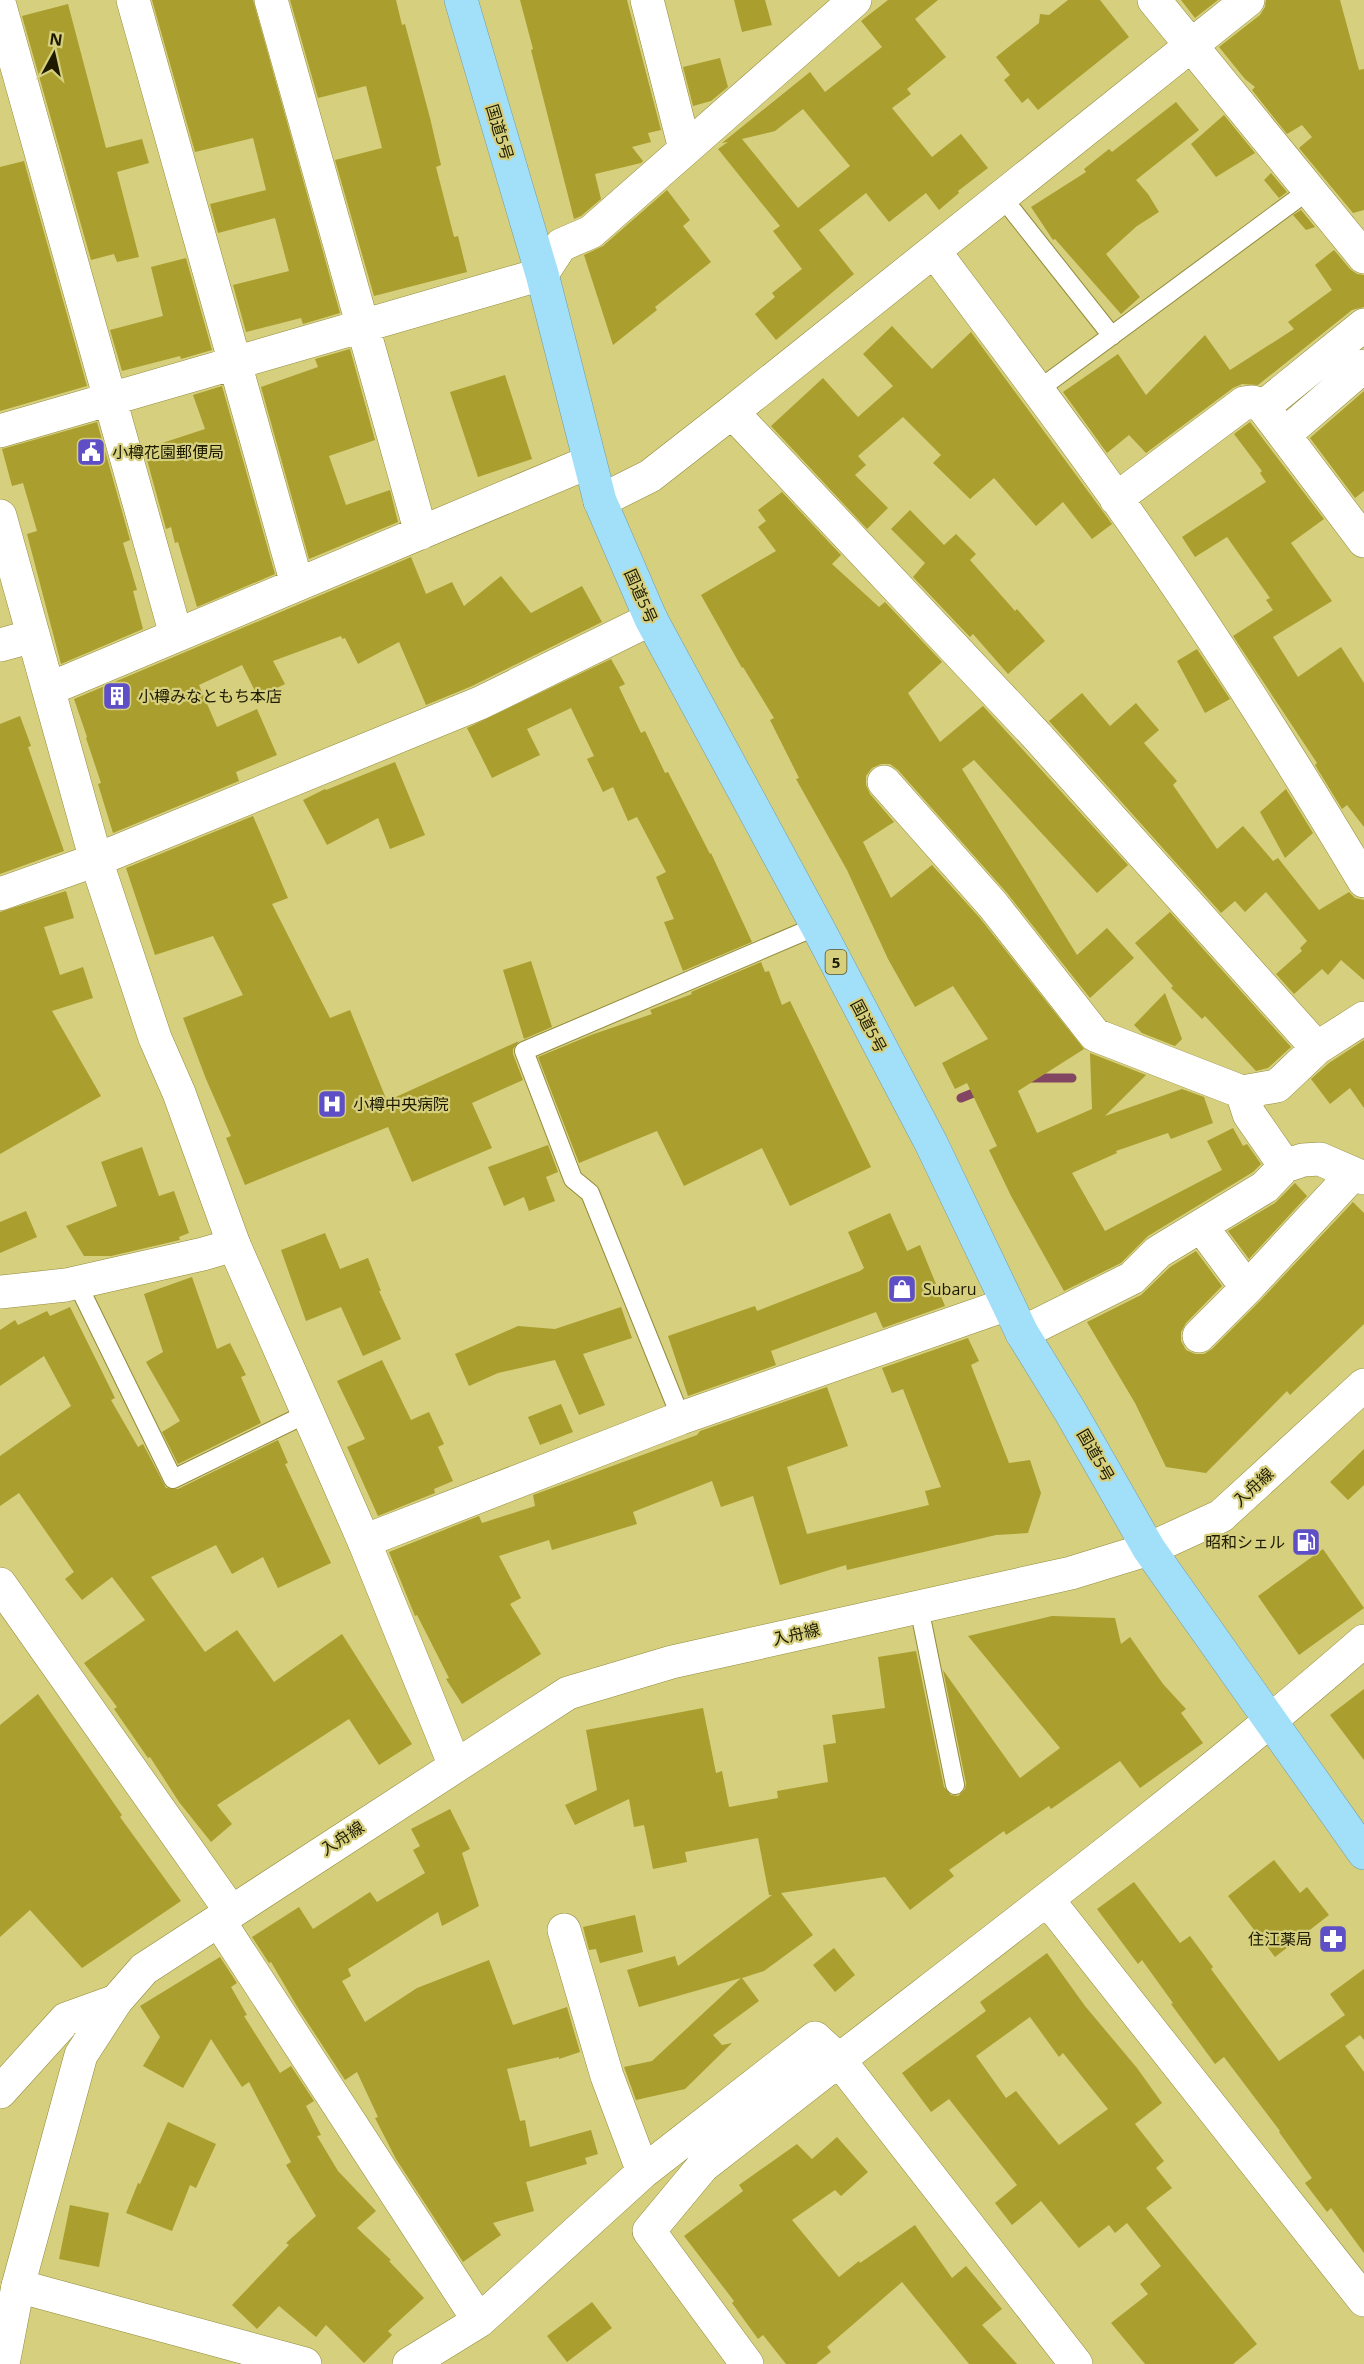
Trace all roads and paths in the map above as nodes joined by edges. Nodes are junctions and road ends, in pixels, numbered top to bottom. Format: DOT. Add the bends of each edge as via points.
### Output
graph roads {
  1 [pos="133,0"];
  2 [pos="271,0"];
  3 [pos="460,0"];
  4 [pos="647,0"];
  5 [pos="855,0"];
  6 [pos="1154,0"];
  7 [pos="1248,0"];
  8 [pos="0,6"];
  9 [pos="825,11"];
  10 [pos="1192,46"];
  11 [pos="685,148"];
  12 [pos="1309,190"];
  13 [pos="1002,197"];
  14 [pos="934,251"];
  15 [pos="1364,256"];
  16 [pos="542,274"];
  17 [pos="1364,325"];
  18 [pos="362,326"];
  19 [pos="1112,336"];
  20 [pos="235,362"];
  21 [pos="1364,366"];
  22 [pos="1038,390"];
  23 [pos="111,399"];
  24 [pos="1263,407"];
  25 [pos="732,412"];
  26 [pos="0,431"];
  27 [pos="1284,435"];
  28 [pos="589,462"];
  29 [pos="1116,499"];
  30 [pos="600,501"];
  31 [pos="0,516"];
  32 [pos="421,533"];
  33 [pos="1364,541"];
  34 [pos="297,584"];
  35 [pos="651,619"];
  36 [pos="176,635"];
  37 [pos="33,636"];
  38 [pos="0,645"];
  39 [pos="49,689"];
  40 [pos="884,782"];
  41 [pos="96,860"];
  42 [pos="1364,881"];
  43 [pos="0,894"];
  44 [pos="817,926"];
  45 [pos="1364,1018"];
  46 [pos="1317,1048"];
  47 [pos="1242,1092"];
  48 [pos="1285,1166"];
  49 [pos="1358,1176"];
  50 [pos="1201,1226"];
  51 [pos="234,1245"];
  52 [pos="77,1283"];
  53 [pos="1247,1288"];
  54 [pos="0,1292"];
  55 [pos="1008,1304"];
  56 [pos="1022,1334"];
  57 [pos="1199,1336"];
  58 [pos="1363,1388"];
  59 [pos="308,1413"];
  60 [pos="681,1418"];
  61 [pos="364,1541"];
  62 [pos="1149,1549"];
  63 [pos="0,1584"];
  64 [pos="919,1607"];
  65 [pos="1364,1641"];
  66 [pos="1270,1723"];
  67 [pos="455,1766"];
  68 [pos="956,1785"];
  69 [pos="1364,1853"];
  70 [pos="1047,1899"];
  71 [pos="225,1916"];
  72 [pos="564,1930"];
  73 [pos="116,2001"];
  74 [pos="839,2060"];
  75 [pos="2,2087"];
  76 [pos="643,2172"];
  77 [pos="9,2280"];
  78 [pos="1364,2300"];
  79 [pos="479,2321"];
  80 [pos="234,2355"];
  81 [pos="3,2364"];
  82 [pos="305,2364"];
  83 [pos="409,2364"];
  84 [pos="747,2364"];
  85 [pos="1076,2364"];
  1 -- 20 [label="street"];
  2 -- 18 [label="street"];
  3 -- 16 [label="highway, 国道5号 / 5"];
  4 -- 11 [label="street"];
  5 -- 9 [label="street"];
  6 -- 10 [label="street"];
  7 -- 10 [label="street"];
  8 -- 23 [label="street"];
  9 -- 11 [label="street"];
  10 -- 12 [label="street"];
  10 -- 13 [label="street"];
  11 -- 16 [label="street" via="591,232 561,245"];
  12 -- 15 [label="street"];
  12 -- 19 [label="lane"];
  13 -- 14 [label="street"];
  13 -- 19 [label="lane"];
  14 -- 22 [label="street"];
  14 -- 25 [label="street"];
  16 -- 18 [label="street"];
  16 -- 28 [label="highway, 国道5号 / 5"];
  17 -- 24 [label="street"];
  18 -- 20 [label="street"];
  18 -- 32 [label="street"];
  19 -- 22 [label="lane"];
  20 -- 23 [label="street"];
  20 -- 34 [label="street"];
  21 -- 27 [label="street"];
  22 -- 29 [label="street"];
  23 -- 26 [label="street"];
  23 -- 36 [label="street"];
  24 -- 27 [label="street"];
  24 -- 29 [label="street" via="1244,403"];
  25 -- 30 [label="street" via="651,476"];
  25 -- 46 [label="street" via="1037,736"];
  27 -- 33 [label="street"];
  28 -- 30 [label="highway, 国道5号 / 5"];
  28 -- 32 [label="street"];
  29 -- 42 [label="street" via="1247,691"];
  30 -- 35 [label="highway, 国道5号 / 5"];
  31 -- 37 [label="street"];
  32 -- 34 [label="street"];
  34 -- 36 [label="street"];
  35 -- 41 [label="street" via="480,703"];
  35 -- 44 [label="highway, 国道5号 / 5"];
  36 -- 39 [label="street"];
  37 -- 38 [label="street"];
  37 -- 39 [label="street"];
  39 -- 41 [label="street"];
  40 -- 47 [label="street" via="993,905 1095,1035"];
  41 -- 43 [label="street"];
  41 -- 51 [label="street" via="154,1038 179,1093"];
  44 -- 55 [label="highway, 国道5号 / 5" via="931,1143"];
  44 -- 60 [label="lane" via="524,1051 573,1179 590,1193"];
  45 -- 46 [label="street"];
  46 -- 47 [label="street" via="1277,1086"];
  47 -- 48 [label="street" via="1249,1114"];
  48 -- 49 [label="street" via="1320,1159"];
  48 -- 50 [label="street" via="1265,1187"];
  49 -- 53 [label="street"];
  50 -- 53 [label="street"];
  50 -- 56 [label="street" via="1158,1252 1132,1278"];
  51 -- 52 [label="street"];
  51 -- 59 [label="street"];
  52 -- 54 [label="street"];
  52 -- 59 [label="lane" via="173,1479"];
  53 -- 57 [label="street"];
  55 -- 56 [label="highway, 国道5号 / 5"];
  55 -- 60 [label="street"];
  56 -- 62 [label="highway, 国道5号 / 5"];
  58 -- 62 [label="street, 入舟線" via="1221,1516"];
  59 -- 61 [label="street"];
  60 -- 61 [label="street"];
  61 -- 67 [label="street"];
  62 -- 64 [label="street, 入舟線" via="1071,1573"];
  62 -- 66 [label="highway, 国道5号 / 5"];
  63 -- 71 [label="street"];
  64 -- 67 [label="street, 入舟線" via="672,1662 568,1693"];
  64 -- 68 [label="lane"];
  65 -- 66 [label="street"];
  66 -- 69 [label="highway, 国道5号 / 5"];
  66 -- 70 [label="street"];
  67 -- 71 [label="street, 入舟線"];
  70 -- 74 [label="street"];
  70 -- 78 [label="street"];
  71 -- 73 [label="street, 入舟線" via="144,1969"];
  71 -- 79 [label="street"];
  72 -- 76 [label="street" via="608,2076"];
  73 -- 75 [label="street" via="66,2019"];
  73 -- 77 [label="street, 入舟線" via="81,2055"];
  74 -- 76 [label="street" via="815,2038"];
  74 -- 84 [label="street" via="702,2166 649,2231"];
  74 -- 85 [label="street"];
  76 -- 79 [label="street"];
  77 -- 80 [label="street"];
  77 -- 81 [label="street, 入舟線"];
  79 -- 83 [label="street"];
  80 -- 82 [label="street"];
}
